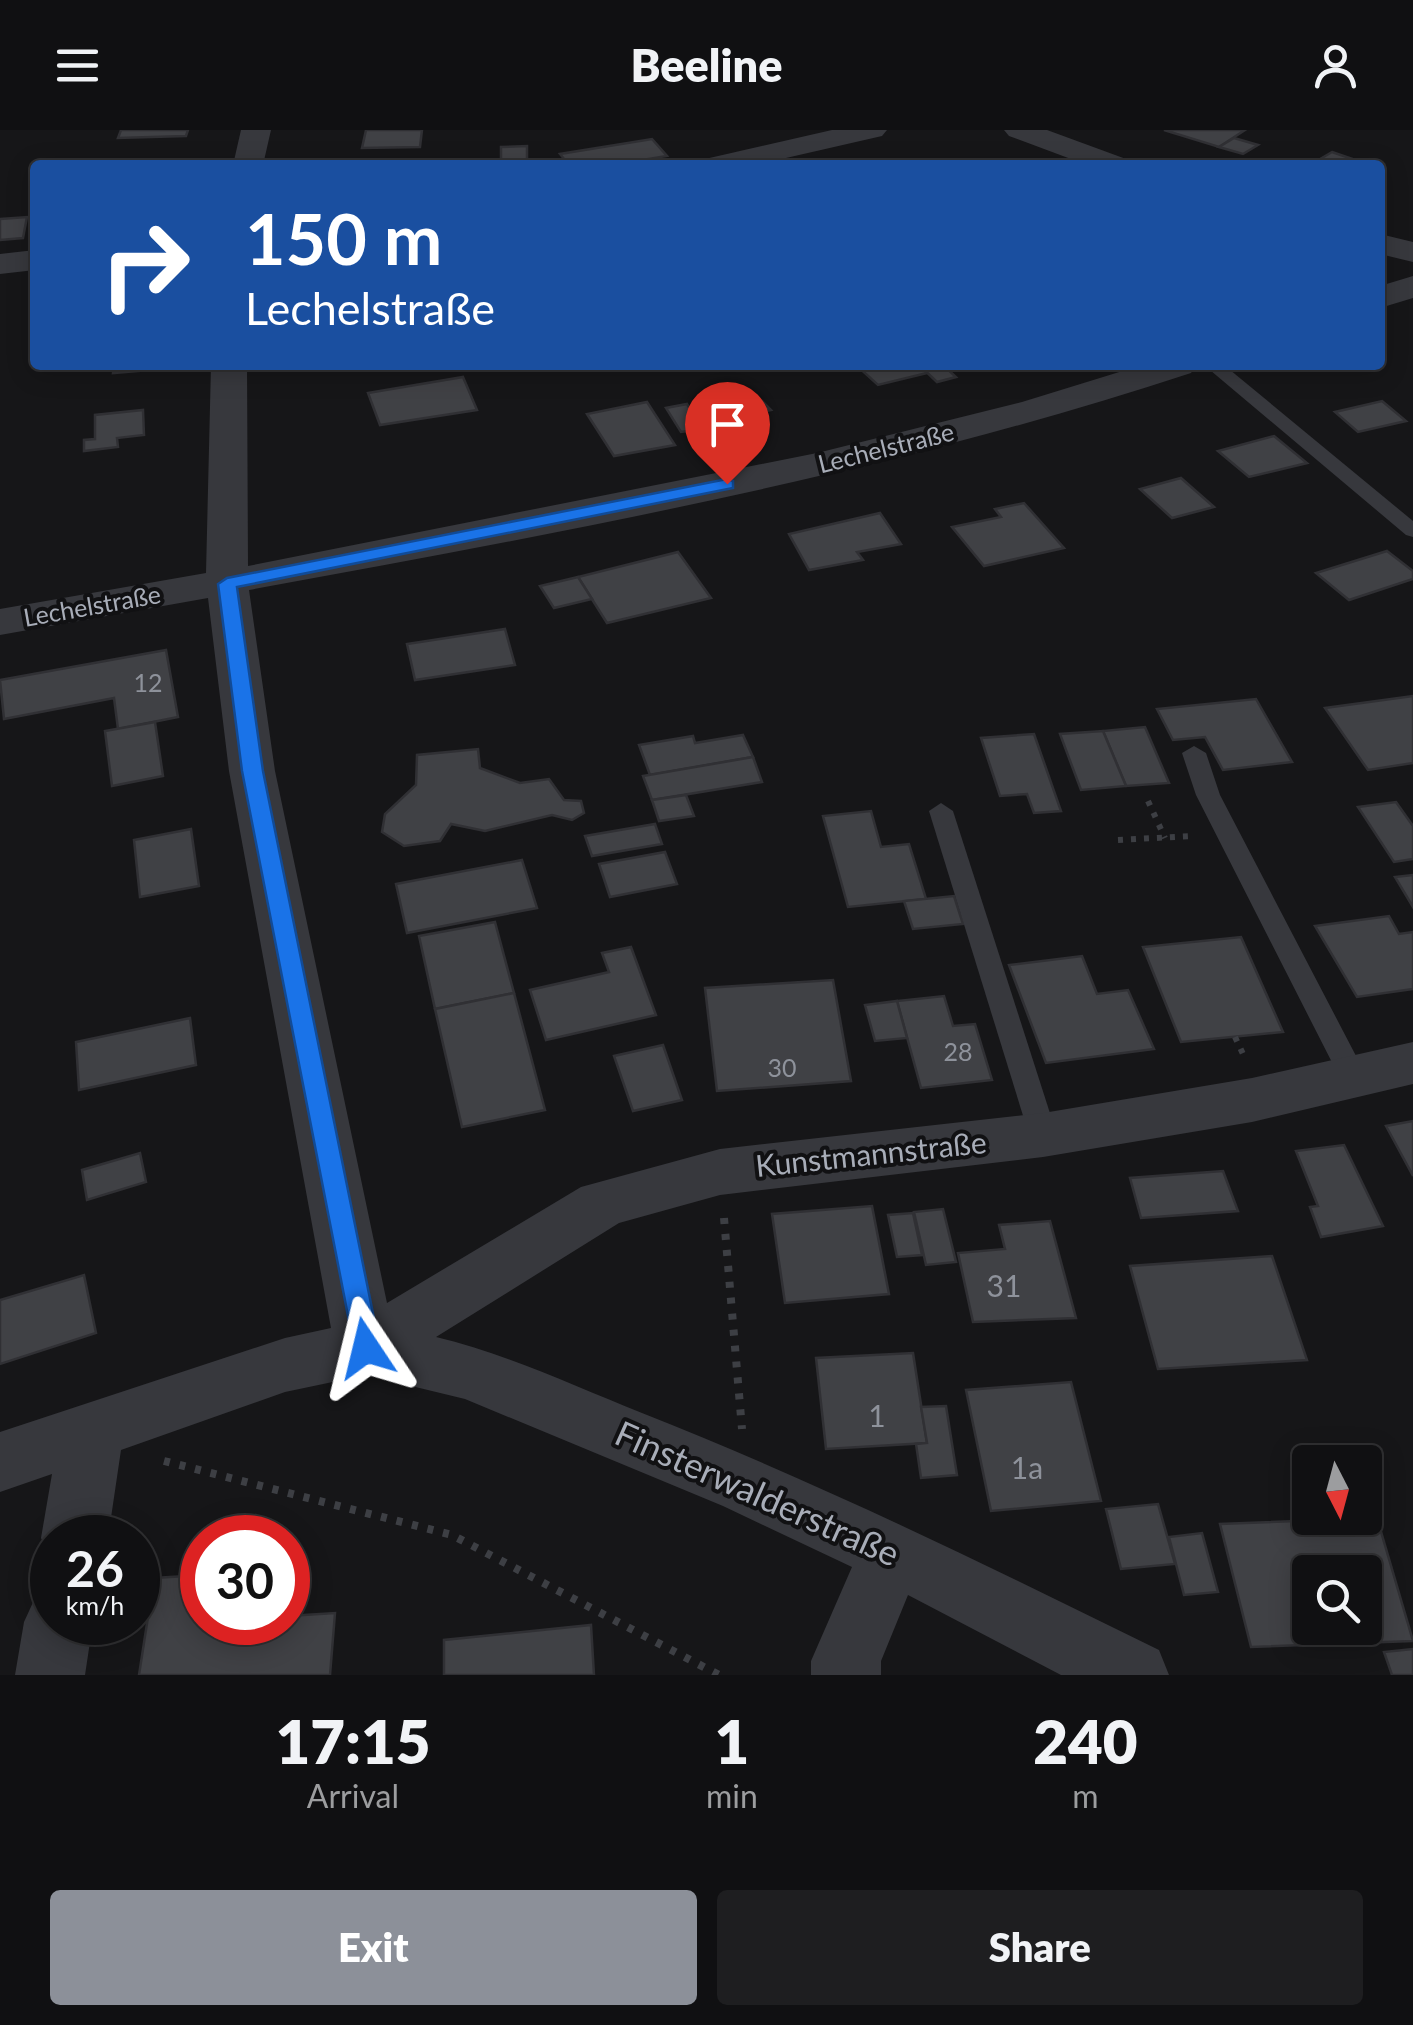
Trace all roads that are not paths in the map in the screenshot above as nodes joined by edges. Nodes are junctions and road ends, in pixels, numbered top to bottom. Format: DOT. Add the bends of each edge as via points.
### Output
graph roads {
  1 [pos="256,130"];
  2 [pos="872,130"];
  3 [pos="1018,130"];
  4 [pos="249,160"];
  5 [pos="738,160"];
  6 [pos="1101,160"];
  7 [pos="1385,245"];
  8 [pos="1413,252"];
  9 [pos="30,261"];
  10 [pos="0,264"];
  11 [pos="1413,286"];
  12 [pos="1385,296"];
  13 [pos="229,370"];
  14 [pos="1163,370"];
  15 [pos="1219,370"];
  16 [pos="1413,531"];
  17 [pos="227,584"];
  18 [pos="0,622"];
  19 [pos="1194,753"];
  20 [pos="941,810"];
  21 [pos="1413,1063"];
  22 [pos="1353,1077"];
  23 [pos="1043,1135"];
  24 [pos="366,1348"];
  25 [pos="92,1430"];
  26 [pos="0,1462"];
  27 [pos="78,1515"];
  28 [pos="892,1552"];
  29 [pos="55,1645"];
  30 [pos="50,1675"];
  31 [pos="846,1675"];
  32 [pos="1134,1675"];
  1 -- 4 [label="street"];
  2 -- 5 [label="street"];
  3 -- 6 [label="street"];
  7 -- 8 [label="street"];
  9 -- 10 [label="street"];
  11 -- 12 [label="street"];
  13 -- 17 [label="street"];
  14 -- 17 [label="street, Lechelstraße" via="802,469"];
  15 -- 16 [label="lane"];
  17 -- 18 [label="street, Lechelstraße"];
  17 -- 24 [label="street" via="252,771"];
  19 -- 22 [label="lane" via="1208,795"];
  20 -- 23 [label="lane"];
  21 -- 22 [label="street, Kunstmannstraße"];
  22 -- 23 [label="street, Kunstmannstraße"];
  23 -- 24 [label="street, Kunstmannstraße" via="720,1172 602,1204"];
  24 -- 25 [label="street" via="284,1365"];
  24 -- 28 [label="street, Finsterwalderstraße" via="471,1373 746,1484"];
  25 -- 26 [label="street"];
  25 -- 27 [label="street"];
  28 -- 31 [label="street"];
  28 -- 32 [label="street, Finsterwalderstraße"];
  29 -- 30 [label="street"];
}
